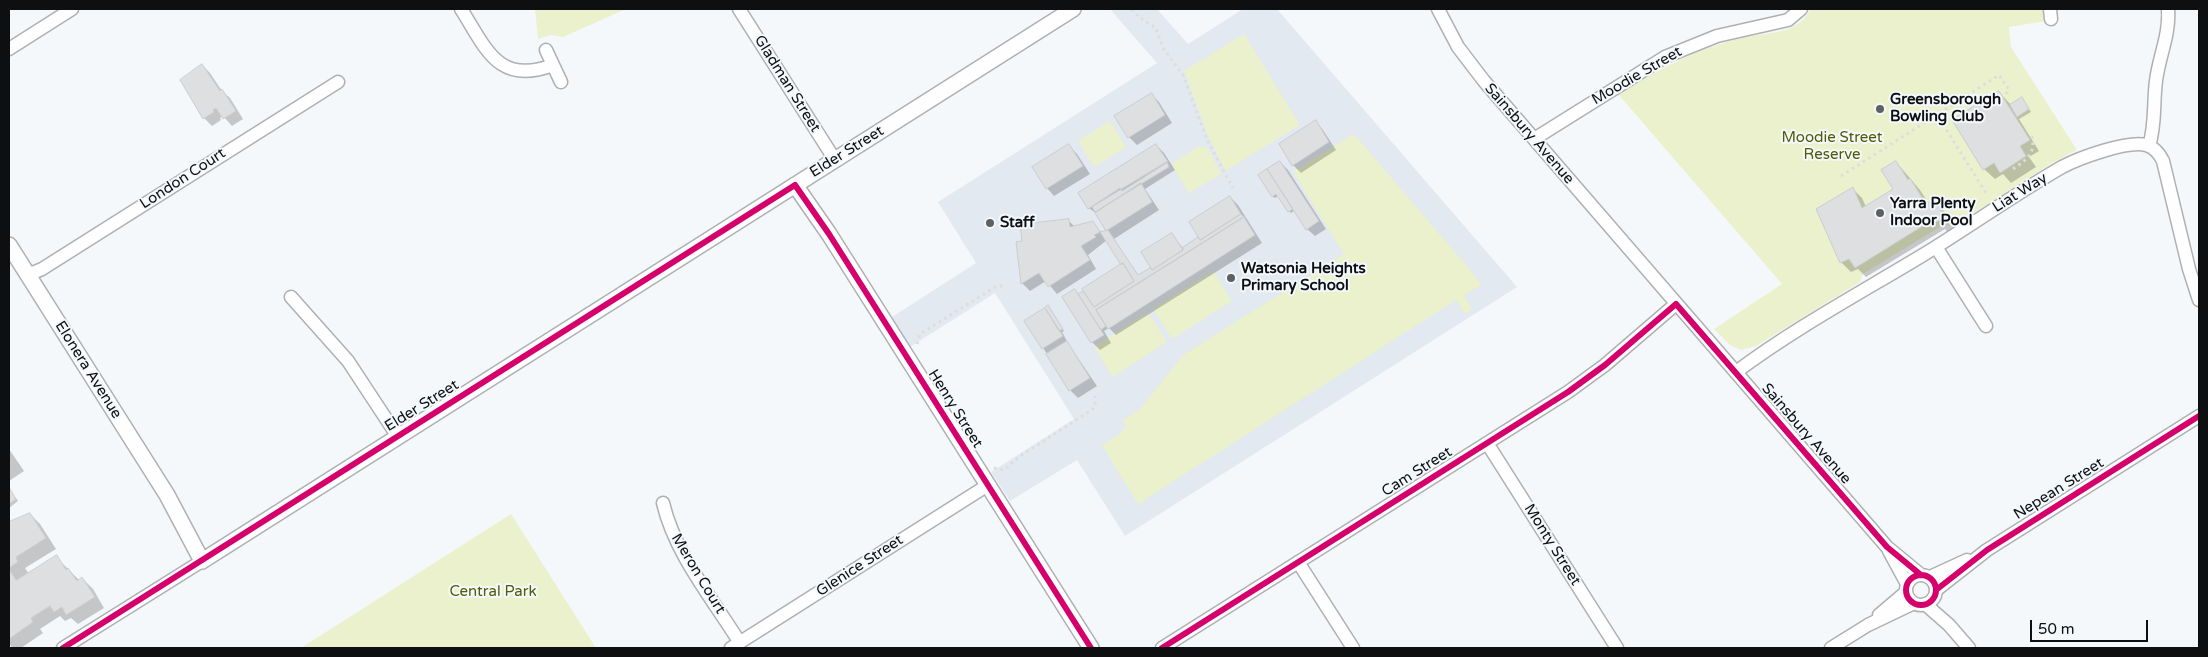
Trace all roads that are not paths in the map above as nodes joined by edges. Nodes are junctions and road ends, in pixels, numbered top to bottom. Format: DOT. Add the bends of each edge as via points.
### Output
graph roads {
  1 [pos="72,9"];
  2 [pos="461,9"];
  3 [pos="739,9"];
  4 [pos="1073,9"];
  5 [pos="1438,9"];
  6 [pos="1801,9"];
  7 [pos="2168,9"];
  8 [pos="9,49"];
  9 [pos="546,50"];
  10 [pos="552,65"];
  11 [pos="338,82"];
  12 [pos="561,82"];
  13 [pos="1534,139"];
  14 [pos="2149,146"];
  15 [pos="835,160"];
  16 [pos="795,186"];
  17 [pos="9,245"];
  18 [pos="1936,247"];
  19 [pos="28,275"];
  20 [pos="291,297"];
  21 [pos="2199,300"];
  22 [pos="1676,304"];
  23 [pos="1986,326"];
  24 [pos="1736,372"];
  25 [pos="2199,416"];
  26 [pos="398,437"];
  27 [pos="1487,443"];
  28 [pos="988,484"];
  29 [pos="663,502"];
  30 [pos="1887,547"];
  31 [pos="1987,550"];
  32 [pos="207,558"];
  33 [pos="1298,562"];
  34 [pos="1926,576"];
  35 [pos="1906,588"];
  36 [pos="1936,592"];
  37 [pos="1920,604"];
  38 [pos="1868,625"];
  39 [pos="1950,625"];
  40 [pos="736,646"];
  41 [pos="64,648"];
  42 [pos="1092,648"];
  43 [pos="1162,648"];
  44 [pos="1353,648"];
  45 [pos="1617,648"];
  46 [pos="1831,648"];
  47 [pos="1969,648"];
  1 -- 8 [label="street"];
  2 -- 10 [label="street" via="486,48 504,66 535,72"];
  3 -- 15 [label="street, Gladman Street"];
  4 -- 15 [label="street, Elder Street"];
  5 -- 13 [label="street, Sainsbury Avenue" via="1467,61"];
  6 -- 13 [label="street, Moodie Street" via="1788,20 1717,36 1665,57"];
  7 -- 14 [label="street" via="2168,32 2156,78 2154,127"];
  9 -- 10 [label="street"];
  10 -- 12 [label="street"];
  11 -- 19 [label="street, London Court"];
  13 -- 22 [label="street, Sainsbury Avenue"];
  14 -- 18 [label="street, Liat Way" via="2129,145 2078,159"];
  14 -- 21 [label="street" via="2161,156 2166,167"];
  15 -- 16 [label="street, Elder Street"];
  16 -- 26 [label="street, Elder Street"];
  16 -- 28 [label="street, Henry Street"];
  17 -- 19 [label="street, Elonera Avenue"];
  18 -- 23 [label="street"];
  18 -- 24 [label="street, Liat Way" via="1820,315"];
  19 -- 32 [label="street, Elonera Avenue"];
  20 -- 26 [label="street" via="348,361"];
  22 -- 24 [label="street, Sainsbury Avenue"];
  22 -- 27 [label="street, Cam Street" via="1606,365"];
  24 -- 30 [label="street, Sainsbury Avenue"];
  25 -- 31 [label="street, Nepean Street"];
  26 -- 32 [label="street, Elder Street"];
  27 -- 33 [label="street, Cam Street"];
  27 -- 45 [label="street, Monty Street"];
  28 -- 40 [label="street, Glenice Street"];
  28 -- 42 [label="street, Henry Street"];
  29 -- 40 [label="street, Meron Court" via="679,547"];
  30 -- 34 [label="street, Sainsbury Avenue"];
  30 -- 35 [label="street, Sainsbury Avenue"];
  31 -- 34 [label="street, Nepean Street"];
  31 -- 36 [label="street, Nepean Street"];
  32 -- 41 [label="street, Elder Street"];
  33 -- 43 [label="street, Cam Street"];
  33 -- 44 [label="street"];
  34 -- 35 [label="street" via="1913,577"];
  34 -- 36 [label="street" via="1936,585"];
  35 -- 37 [label="street" via="1910,600"];
  35 -- 38 [label="street"];
  36 -- 37 [label="street"];
  36 -- 39 [label="street"];
  37 -- 38 [label="street"];
  37 -- 39 [label="street"];
  38 -- 46 [label="street"];
  39 -- 47 [label="street"];
}
